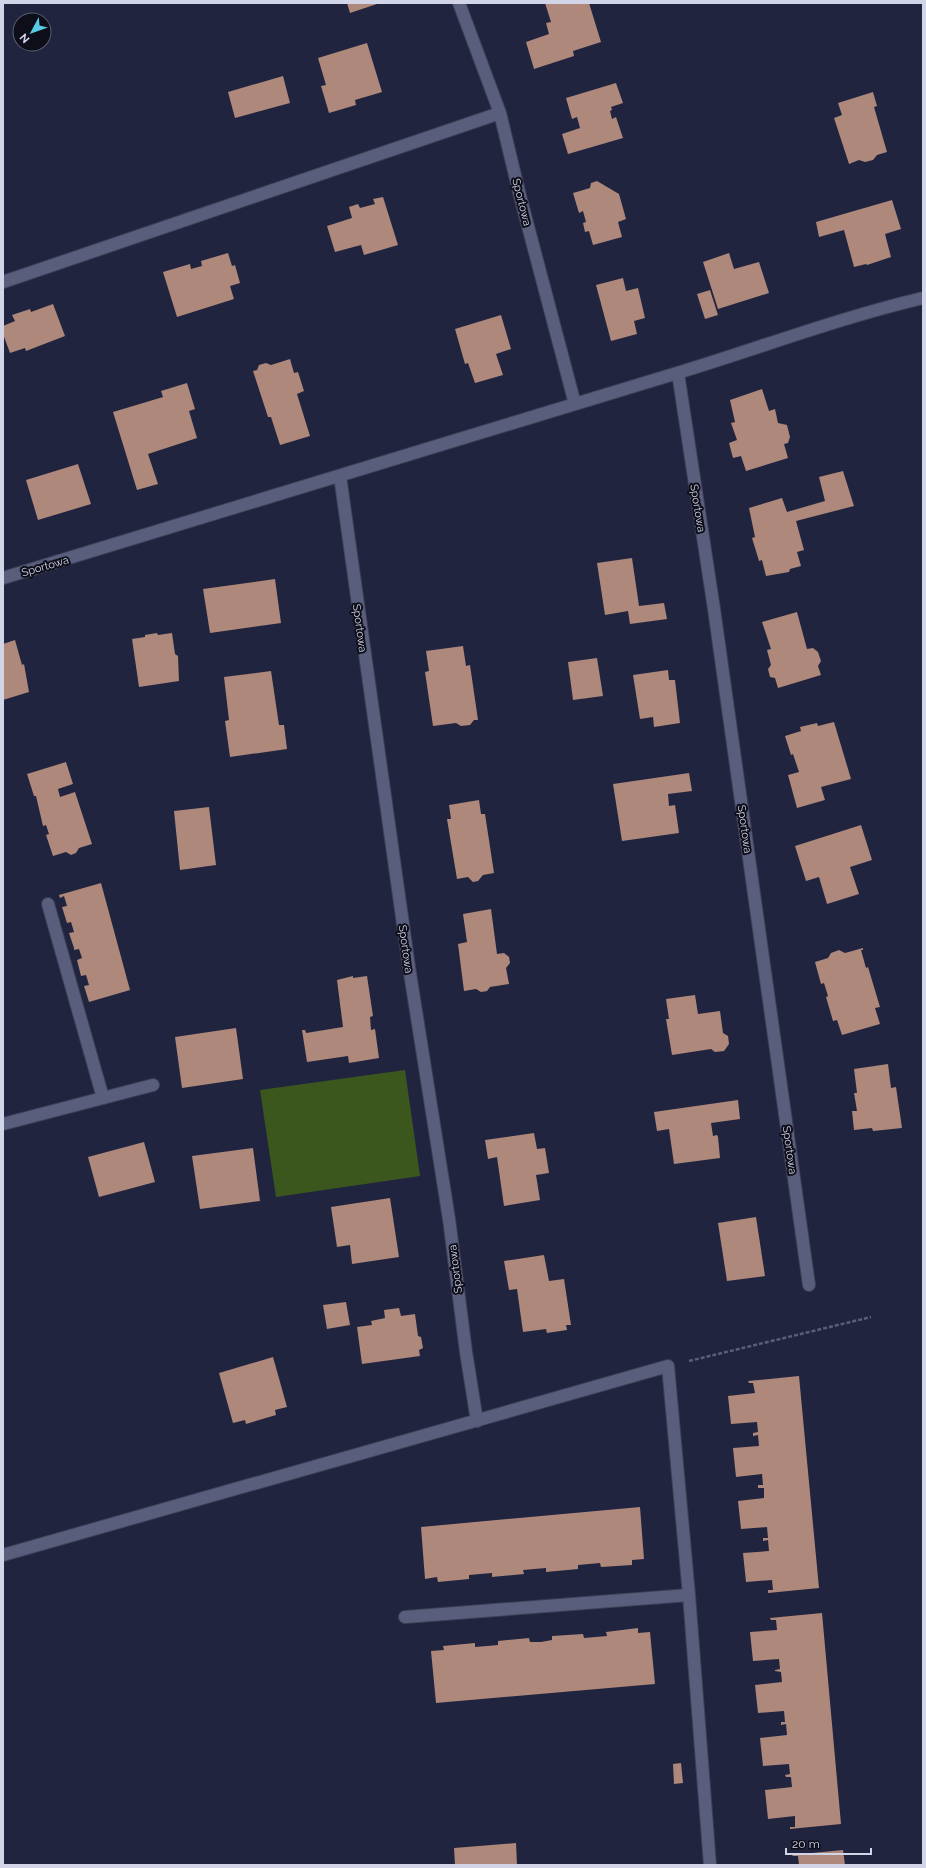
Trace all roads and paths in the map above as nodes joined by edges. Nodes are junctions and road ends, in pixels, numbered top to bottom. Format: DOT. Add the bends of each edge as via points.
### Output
graph roads {
  1 [pos="460,3"];
  2 [pos="500,113"];
  3 [pos="3,282"];
  4 [pos="923,298"];
  5 [pos="678,373"];
  6 [pos="575,404"];
  7 [pos="340,476"];
  8 [pos="3,578"];
  9 [pos="48,904"];
  10 [pos="153,1085"];
  11 [pos="103,1098"];
  12 [pos="3,1124"];
  13 [pos="810,1285"];
  14 [pos="871,1317"];
  15 [pos="668,1366"];
  16 [pos="477,1421"];
  17 [pos="3,1555"];
  18 [pos="689,1595"];
  19 [pos="406,1617"];
  20 [pos="710,1865"];
  1 -- 2 [label="street, Sportowa"];
  2 -- 3 [label="street"];
  2 -- 6 [label="street, Sportowa"];
  4 -- 5 [label="street, Sportowa" via="880,308"];
  5 -- 6 [label="street, Sportowa"];
  5 -- 13 [label="street, Sportowa"];
  6 -- 7 [label="street, Sportowa"];
  7 -- 8 [label="street, Sportowa"];
  7 -- 16 [label="street, Sportowa" via="379,763 449,1219"];
  9 -- 11 [label="street"];
  10 -- 11 [label="street"];
  11 -- 12 [label="street"];
  14 -- 15 [label="path"];
  15 -- 16 [label="street"];
  15 -- 18 [label="street"];
  16 -- 17 [label="street"];
  18 -- 19 [label="street"];
  18 -- 20 [label="street"];
}
